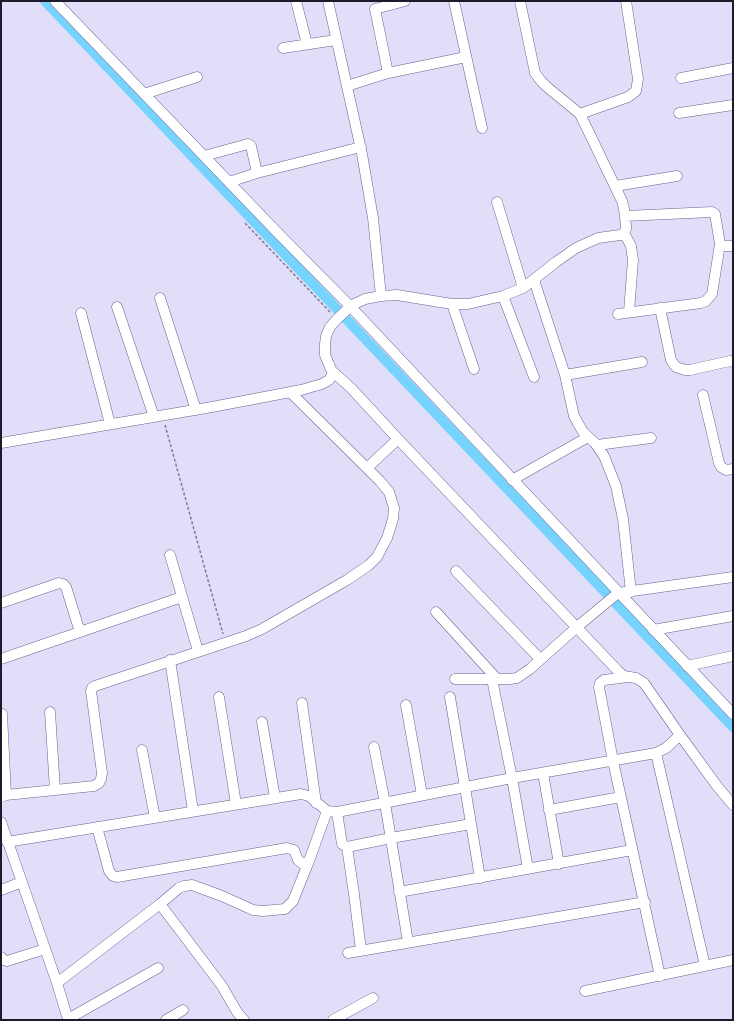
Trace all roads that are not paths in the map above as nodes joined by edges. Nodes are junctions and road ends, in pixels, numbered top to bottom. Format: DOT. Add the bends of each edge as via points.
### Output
graph roads {
  1 [pos="55,1"];
  2 [pos="296,1"];
  3 [pos="328,1"];
  4 [pos="405,1"];
  5 [pos="454,1"];
  6 [pos="520,1"];
  7 [pos="626,1"];
  8 [pos="336,40"];
  9 [pos="307,44"];
  10 [pos="283,48"];
  11 [pos="466,57"];
  12 [pos="733,68"];
  13 [pos="388,73"];
  14 [pos="197,77"];
  15 [pos="681,78"];
  16 [pos="347,86"];
  17 [pos="144,94"];
  18 [pos="733,105"];
  19 [pos="679,113"];
  20 [pos="580,114"];
  21 [pos="482,128"];
  22 [pos="361,147"];
  23 [pos="204,156"];
  24 [pos="257,173"];
  25 [pos="677,176"];
  26 [pos="229,182"];
  27 [pos="615,186"];
  28 [pos="496,202"];
  29 [pos="625,216"];
  30 [pos="624,233"];
  31 [pos="720,244"];
  32 [pos="733,246"];
  33 [pos="534,280"];
  34 [pos="523,288"];
  35 [pos="381,296"];
  36 [pos="503,296"];
  37 [pos="160,298"];
  38 [pos="452,304"];
  39 [pos="118,307"];
  40 [pos="660,308"];
  41 [pos="629,312"];
  42 [pos="81,313"];
  43 [pos="343,313"];
  44 [pos="618,314"];
  45 [pos="642,362"];
  46 [pos="733,362"];
  47 [pos="474,369"];
  48 [pos="332,371"];
  49 [pos="565,375"];
  50 [pos="534,378"];
  51 [pos="290,392"];
  52 [pos="703,395"];
  53 [pos="196,410"];
  54 [pos="158,416"];
  55 [pos="110,424"];
  56 [pos="588,437"];
  57 [pos="651,438"];
  58 [pos="398,439"];
  59 [pos="1,443"];
  60 [pos="597,445"];
  61 [pos="367,468"];
  62 [pos="733,469"];
  63 [pos="512,480"];
  64 [pos="170,555"];
  65 [pos="456,571"];
  66 [pos="733,577"];
  67 [pos="631,592"];
  68 [pos="616,595"];
  69 [pos="182,597"];
  70 [pos="1,603"];
  71 [pos="436,612"];
  72 [pos="733,616"];
  73 [pos="577,627"];
  74 [pos="653,630"];
  75 [pos="80,632"];
  76 [pos="198,652"];
  77 [pos="733,656"];
  78 [pos="1,659"];
  79 [pos="540,659"];
  80 [pos="170,660"];
  81 [pos="688,666"];
  82 [pos="628,677"];
  83 [pos="494,679"];
  84 [pos="455,680"];
  85 [pos="220,697"];
  86 [pos="450,698"];
  87 [pos="302,703"];
  88 [pos="406,705"];
  89 [pos="50,712"];
  90 [pos="2,714"];
  91 [pos="733,714"];
  92 [pos="262,722"];
  93 [pos="680,736"];
  94 [pos="374,747"];
  95 [pos="142,750"];
  96 [pos="656,754"];
  97 [pos="613,761"];
  98 [pos="543,773"];
  99 [pos="512,778"];
  100 [pos="465,788"];
  101 [pos="55,790"];
  102 [pos="422,795"];
  103 [pos="4,796"];
  104 [pos="621,797"];
  105 [pos="275,798"];
  106 [pos="316,803"];
  107 [pos="385,803"];
  108 [pos="236,804"];
  109 [pos="733,805"];
  110 [pos="549,810"];
  111 [pos="332,811"];
  112 [pos="193,812"];
  113 [pos="155,818"];
  114 [pos="1,822"];
  115 [pos="471,824"];
  116 [pos="97,827"];
  117 [pos="391,838"];
  118 [pos="7,842"];
  119 [pos="347,847"];
  120 [pos="632,850"];
  121 [pos="309,861"];
  122 [pos="559,864"];
  123 [pos="528,869"];
  124 [pos="480,878"];
  125 [pos="22,882"];
  126 [pos="1,890"];
  127 [pos="399,892"];
  128 [pos="644,902"];
  129 [pos="160,904"];
  130 [pos="408,942"];
  131 [pos="45,949"];
  132 [pos="361,950"];
  133 [pos="348,953"];
  134 [pos="1,957"];
  135 [pos="733,960"];
  136 [pos="705,966"];
  137 [pos="158,968"];
  138 [pos="660,976"];
  139 [pos="57,983"];
  140 [pos="585,991"];
  141 [pos="373,998"];
  142 [pos="183,1010"];
  143 [pos="68,1019"];
  144 [pos="166,1020"];
  145 [pos="244,1020"];
  146 [pos="333,1020"];
  1 -- 17 [label="street"];
  2 -- 9 [label="street"];
  3 -- 8 [label="street"];
  4 -- 13 [label="street" via="375,9"];
  5 -- 11 [label="street"];
  6 -- 20 [label="street" via="535,73 547,87"];
  7 -- 20 [label="street" via="638,79 636,91 628,97"];
  8 -- 9 [label="street"];
  8 -- 16 [label="street"];
  9 -- 10 [label="street"];
  11 -- 13 [label="street"];
  11 -- 21 [label="street"];
  12 -- 15 [label="street"];
  13 -- 16 [label="street"];
  14 -- 17 [label="street"];
  16 -- 22 [label="street"];
  17 -- 23 [label="street"];
  18 -- 19 [label="street"];
  20 -- 27 [label="street"];
  22 -- 24 [label="street"];
  22 -- 35 [label="street" via="373,218"];
  23 -- 24 [label="street" via="248,144 251,146"];
  23 -- 26 [label="street"];
  24 -- 26 [label="street"];
  25 -- 27 [label="street"];
  26 -- 43 [label="street"];
  27 -- 29 [label="street"];
  28 -- 34 [label="street"];
  29 -- 30 [label="street"];
  29 -- 31 [label="street" via="712,212 715,214"];
  30 -- 33 [label="street" via="598,238 576,248"];
  30 -- 41 [label="street" via="631,246 633,260"];
  31 -- 32 [label="street"];
  31 -- 40 [label="street" via="710,297 701,303"];
  33 -- 34 [label="street"];
  33 -- 49 [label="street"];
  34 -- 36 [label="street"];
  35 -- 38 [label="street" via="397,295"];
  35 -- 43 [label="street" via="365,299"];
  36 -- 38 [label="street" via="468,304"];
  36 -- 50 [label="street"];
  37 -- 53 [label="street"];
  38 -- 47 [label="street"];
  39 -- 54 [label="street"];
  40 -- 41 [label="street"];
  40 -- 46 [label="street" via="671,360 676,367 690,370"];
  41 -- 44 [label="street"];
  42 -- 55 [label="street"];
  43 -- 48 [label="street" via="330,327 324,344 325,355"];
  43 -- 63 [label="street"];
  45 -- 49 [label="street"];
  48 -- 51 [label="street" via="329,380 322,384"];
  48 -- 58 [label="street" via="352,388"];
  49 -- 56 [label="street" via="574,416"];
  51 -- 53 [label="street"];
  51 -- 61 [label="street"];
  52 -- 62 [label="street" via="719,463 726,470"];
  53 -- 54 [label="street"];
  54 -- 55 [label="street"];
  55 -- 59 [label="street"];
  56 -- 60 [label="street"];
  56 -- 63 [label="street"];
  57 -- 60 [label="street"];
  58 -- 61 [label="street"];
  58 -- 73 [label="street"];
  60 -- 67 [label="street" via="612,472 621,505"];
  61 -- 76 [label="street" via="389,492 394,508 387,538 377,557 354,576 262,629"];
  63 -- 68 [label="street"];
  64 -- 69 [label="street"];
  65 -- 79 [label="street"];
  66 -- 67 [label="street"];
  67 -- 68 [label="street"];
  68 -- 73 [label="street"];
  68 -- 74 [label="street"];
  69 -- 75 [label="street"];
  69 -- 76 [label="street"];
  70 -- 75 [label="street" via="59,583 63,584"];
  71 -- 83 [label="street"];
  72 -- 74 [label="street"];
  73 -- 79 [label="street"];
  73 -- 82 [label="street" via="618,671"];
  74 -- 81 [label="street"];
  75 -- 78 [label="street"];
  76 -- 80 [label="street"];
  77 -- 81 [label="street"];
  79 -- 83 [label="street" via="517,678"];
  80 -- 101 [label="street" via="92,688 101,779 94,786"];
  80 -- 112 [label="street"];
  81 -- 91 [label="street"];
  82 -- 93 [label="street" via="644,683"];
  82 -- 97 [label="street" via="604,680 599,687"];
  83 -- 84 [label="street"];
  83 -- 99 [label="street"];
  85 -- 108 [label="street"];
  86 -- 100 [label="street"];
  87 -- 106 [label="street"];
  88 -- 102 [label="street"];
  89 -- 101 [label="street"];
  90 -- 103 [label="street"];
  92 -- 105 [label="street"];
  93 -- 96 [label="street"];
  93 -- 109 [label="street"];
  94 -- 107 [label="street"];
  95 -- 113 [label="street"];
  96 -- 97 [label="street"];
  96 -- 136 [label="street"];
  97 -- 98 [label="street"];
  97 -- 104 [label="street"];
  98 -- 99 [label="street"];
  98 -- 110 [label="street"];
  99 -- 100 [label="street"];
  99 -- 123 [label="street"];
  100 -- 102 [label="street"];
  100 -- 115 [label="street"];
  101 -- 103 [label="street"];
  102 -- 107 [label="street"];
  104 -- 110 [label="street"];
  104 -- 120 [label="street"];
  105 -- 106 [label="street" via="305,794"];
  105 -- 108 [label="street"];
  106 -- 111 [label="street"];
  107 -- 111 [label="street"];
  107 -- 117 [label="street"];
  108 -- 112 [label="street"];
  110 -- 122 [label="street"];
  111 -- 119 [label="street" via="342,844"];
  111 -- 121 [label="street"];
  112 -- 113 [label="street"];
  113 -- 116 [label="street"];
  114 -- 118 [label="street"];
  115 -- 117 [label="street"];
  115 -- 124 [label="street"];
  116 -- 118 [label="street"];
  116 -- 121 [label="street" via="109,871 117,877 287,848 294,850 298,860 303,864"];
  117 -- 119 [label="street"];
  117 -- 127 [label="street"];
  118 -- 125 [label="street"];
  119 -- 132 [label="street"];
  120 -- 122 [label="street"];
  120 -- 128 [label="street"];
  121 -- 129 [label="street" via="293,901 285,909 253,910 188,884"];
  122 -- 123 [label="street"];
  123 -- 124 [label="street"];
  124 -- 127 [label="street"];
  125 -- 126 [label="street"];
  125 -- 131 [label="street"];
  127 -- 130 [label="street"];
  128 -- 130 [label="street"];
  128 -- 138 [label="street"];
  129 -- 139 [label="street"];
  129 -- 145 [label="street" via="215,976"];
  130 -- 132 [label="street"];
  131 -- 134 [label="street" via="7,961"];
  131 -- 139 [label="street"];
  132 -- 133 [label="street"];
  135 -- 136 [label="street"];
  136 -- 138 [label="street"];
  137 -- 143 [label="street"];
  138 -- 140 [label="street"];
  139 -- 143 [label="street"];
  141 -- 146 [label="street"];
  142 -- 144 [label="street"];
}
